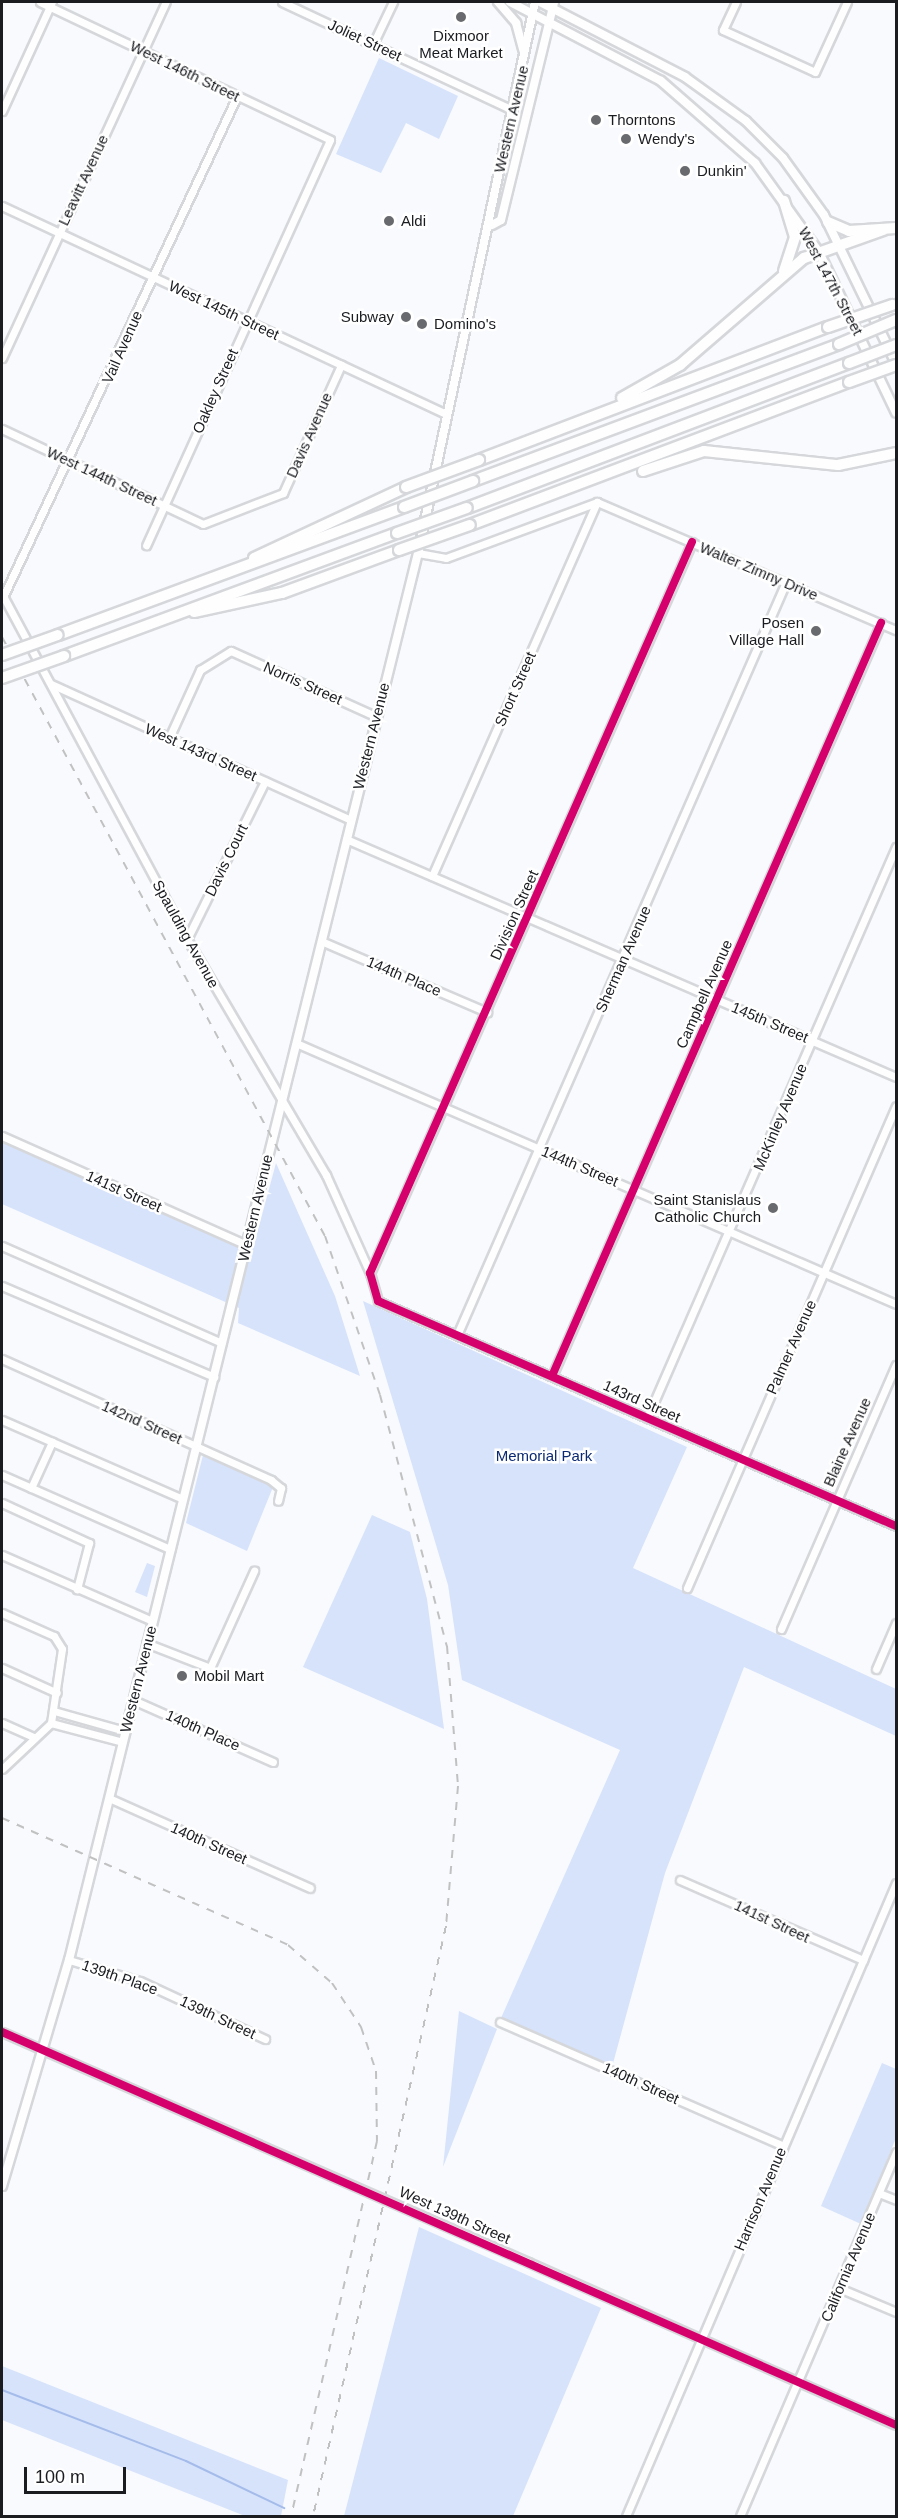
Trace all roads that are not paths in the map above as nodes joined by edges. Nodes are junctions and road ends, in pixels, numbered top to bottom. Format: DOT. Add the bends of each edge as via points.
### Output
graph roads {
  1 [pos="40,2"];
  2 [pos="166,2"];
  3 [pos="282,2"];
  4 [pos="393,2"];
  5 [pos="498,2"];
  6 [pos="510,2"];
  7 [pos="538,2"];
  8 [pos="736,2"];
  9 [pos="848,2"];
  10 [pos="51,4"];
  11 [pos="553,5"];
  12 [pos="533,13"];
  13 [pos="549,21"];
  14 [pos="373,44"];
  15 [pos="143,51"];
  16 [pos="523,69"];
  17 [pos="237,96"];
  18 [pos="513,110"];
  19 [pos="2,111"];
  20 [pos="330,140"];
  21 [pos="784,201"];
  22 [pos="2,206"];
  23 [pos="828,222"];
  24 [pos="492,225"];
  25 [pos="897,228"];
  26 [pos="883,230"];
  27 [pos="59,233"];
  28 [pos="840,245"];
  29 [pos="819,252"];
  30 [pos="782,275"];
  31 [pos="154,277"];
  32 [pos="894,304"];
  33 [pos="247,321"];
  34 [pos="897,321"];
  35 [pos="897,345"];
  36 [pos="2,358"];
  37 [pos="897,364"];
  38 [pos="341,365"];
  39 [pos="608,410"];
  40 [pos="897,413"];
  41 [pos="447,414"];
  42 [pos="2,429"];
  43 [pos="896,453"];
  44 [pos="70,461"];
  45 [pos="570,490"];
  46 [pos="597,502"];
  47 [pos="163,505"];
  48 [pos="203,524"];
  49 [pos="692,542"];
  50 [pos="146,545"];
  51 [pos="418,553"];
  52 [pos="233,570"];
  53 [pos="786,582"];
  54 [pos="2,596"];
  55 [pos="185,612"];
  56 [pos="880,623"];
  57 [pos="897,630"];
  58 [pos="2,655"];
  59 [pos="2,678"];
  60 [pos="51,684"];
  61 [pos="375,716"];
  62 [pos="169,738"];
  63 [pos="265,781"];
  64 [pos="351,820"];
  65 [pos="346,839"];
  66 [pos="897,846"];
  67 [pos="432,876"];
  68 [pos="528,917"];
  69 [pos="187,939"];
  70 [pos="321,941"];
  71 [pos="623,959"];
  72 [pos="717,999"];
  73 [pos="487,1012"];
  74 [pos="813,1041"];
  75 [pos="296,1043"];
  76 [pos="897,1077"];
  77 [pos="282,1097"];
  78 [pos="897,1106"];
  79 [pos="444,1108"];
  80 [pos="2,1136"];
  81 [pos="539,1149"];
  82 [pos="634,1190"];
  83 [pos="731,1232"];
  84 [pos="247,1245"];
  85 [pos="2,1246"];
  86 [pos="824,1272"];
  87 [pos="370,1273"];
  88 [pos="2,1286"];
  89 [pos="897,1304"];
  90 [pos="457,1335"];
  91 [pos="222,1343"];
  92 [pos="2,1359"];
  93 [pos="897,1365"];
  94 [pos="552,1376"];
  95 [pos="214,1377"];
  96 [pos="647,1419"];
  97 [pos="2,1420"];
  98 [pos="52,1442"];
  99 [pos="197,1446"];
  100 [pos="743,1459"];
  101 [pos="2,1475"];
  102 [pos="31,1488"];
  103 [pos="183,1499"];
  104 [pos="278,1501"];
  105 [pos="836,1501"];
  106 [pos="2,1503"];
  107 [pos="897,1526"];
  108 [pos="170,1549"];
  109 [pos="2,1555"];
  110 [pos="254,1571"];
  111 [pos="687,1588"];
  112 [pos="77,1589"];
  113 [pos="2,1613"];
  114 [pos="152,1622"];
  115 [pos="897,1623"];
  116 [pos="781,1629"];
  117 [pos="146,1643"];
  118 [pos="2,1668"];
  119 [pos="876,1670"];
  120 [pos="57,1693"];
  121 [pos="133,1700"];
  122 [pos="54,1711"];
  123 [pos="2,1723"];
  124 [pos="51,1723"];
  125 [pos="125,1731"];
  126 [pos="35,1738"];
  127 [pos="123,1742"];
  128 [pos="273,1762"];
  129 [pos="2,1769"];
  130 [pos="109,1798"];
  131 [pos="680,1881"];
  132 [pos="897,1883"];
  133 [pos="310,1888"];
  134 [pos="69,1960"];
  135 [pos="863,1960"];
  136 [pos="171,1995"];
  137 [pos="500,2022"];
  138 [pos="2,2032"];
  139 [pos="265,2039"];
  140 [pos="45,2051"];
  141 [pos="782,2145"];
  142 [pos="897,2152"];
  143 [pos="2,2186"];
  144 [pos="879,2193"];
  145 [pos="897,2200"];
  146 [pos="839,2288"];
  147 [pos="897,2312"];
  148 [pos="701,2338"];
  149 [pos="800,2381"];
  150 [pos="897,2425"];
  151 [pos="626,2517"];
  152 [pos="741,2517"];
  1 -- 10 [label="street, West 146th Street"];
  2 -- 15 [label="street, Leavitt Avenue"];
  3 -- 14 [label="street, Joliet Street"];
  4 -- 14 [label="street"];
  5 -- 16 [label="main road" via="521,36"];
  6 -- 12 [label="main road, West 147th Street"];
  7 -- 11 [label="main road, West 147th Street"];
  7 -- 12 [label="main road, Western Avenue"];
  8 -- 9 [label="street" via="723,30 815,72"];
  10 -- 15 [label="street, West 146th Street"];
  10 -- 19 [label="street"];
  11 -- 13 [label="main road, Western Avenue"];
  11 -- 23 [label="main road, West 147th Street" via="712,94 783,158"];
  12 -- 13 [label="main road, West 147th Street"];
  12 -- 16 [label="main road, Western Avenue"];
  13 -- 21 [label="main road, West 147th Street" via="686,99 755,163"];
  13 -- 24 [label="main road, Western Avenue" via="501,220"];
  14 -- 18 [label="street, Joliet Street"];
  15 -- 17 [label="street, West 146th Street"];
  15 -- 27 [label="street, Leavitt Avenue"];
  16 -- 18 [label="main road, Western Avenue"];
  17 -- 20 [label="street, West 146th Street"];
  17 -- 31 [label="street, Vail Avenue"];
  18 -- 24 [label="main road, Western Avenue" via="488,216"];
  20 -- 33 [label="street, Oakley Street"];
  21 -- 29 [label="main road, West 147th Street"];
  21 -- 30 [label="highway" via="795,237"];
  22 -- 27 [label="street, West 145th Street"];
  23 -- 26 [label="highway" via="849,231"];
  23 -- 28 [label="main road, West 147th Street"];
  24 -- 41 [label="main road, Western Avenue"];
  25 -- 26 [label="highway"];
  26 -- 28 [label="highway"];
  27 -- 31 [label="street, West 145th Street"];
  27 -- 36 [label="street, Leavitt Avenue"];
  28 -- 29 [label="highway"];
  28 -- 37 [label="main road, West 147th Street"];
  29 -- 30 [label="highway"];
  29 -- 40 [label="main road, West 147th Street"];
  30 -- 39 [label="highway" via="680,365"];
  31 -- 33 [label="street, West 145th Street"];
  31 -- 44 [label="street, Vail Avenue"];
  32 -- 39 [label="highway, bridge"];
  33 -- 38 [label="street, West 145th Street"];
  33 -- 47 [label="street, Oakley Street"];
  34 -- 52 [label="highway, bridge"];
  35 -- 55 [label="highway, bridge"];
  37 -- 45 [label="highway, bridge"];
  38 -- 41 [label="street, West 145th Street"];
  38 -- 48 [label="street, Davis Avenue" via="283,493"];
  39 -- 52 [label="highway, bridge" via="406,487"];
  41 -- 51 [label="main road, Western Avenue"];
  42 -- 44 [label="street, West 144th Street"];
  43 -- 45 [label="highway" via="838,465 704,450"];
  44 -- 47 [label="street, West 144th Street"];
  44 -- 54 [label="street, Vail Avenue"];
  45 -- 55 [label="highway, bridge" via="282,593 210,612"];
  46 -- 49 [label="street, Walter Zimny Drive"];
  46 -- 51 [label="street" via="446,558"];
  46 -- 67 [label="street, Short Street"];
  47 -- 48 [label="street, West 144th Street"];
  47 -- 50 [label="street, Oakley Street"];
  49 -- 53 [label="street, Walter Zimny Drive"];
  49 -- 68 [label="street, Division Street"];
  51 -- 61 [label="main road, Western Avenue"];
  52 -- 58 [label="highway, bridge"];
  53 -- 56 [label="street, Walter Zimny Drive"];
  53 -- 71 [label="street, Sherman Avenue"];
  54 -- 60 [label="street, Spaulding Avenue"];
  55 -- 59 [label="highway, bridge"];
  56 -- 57 [label="street, Walter Zimny Drive"];
  56 -- 72 [label="street, Campbell Avenue"];
  60 -- 62 [label="street, West 143rd Street"];
  60 -- 69 [label="street, Spaulding Avenue"];
  61 -- 62 [label="street, Norris Street" via="231,651 200,670"];
  61 -- 64 [label="main road, Western Avenue"];
  62 -- 63 [label="street, West 143rd Street"];
  63 -- 64 [label="street, West 143rd Street"];
  63 -- 69 [label="street, Davis Court"];
  64 -- 65 [label="main road, Western Avenue"];
  65 -- 67 [label="street, 145th Street"];
  65 -- 70 [label="main road, Western Avenue"];
  66 -- 74 [label="street, McKinley Avenue"];
  67 -- 68 [label="street, 145th Street"];
  68 -- 71 [label="street, 145th Street"];
  68 -- 73 [label="street, Division Street"];
  69 -- 77 [label="street, Spaulding Avenue"];
  70 -- 73 [label="street, 144th Place"];
  70 -- 75 [label="main road, Western Avenue"];
  71 -- 72 [label="street, 145th Street"];
  71 -- 81 [label="street, Sherman Avenue"];
  72 -- 74 [label="street, 145th Street"];
  72 -- 82 [label="street, Campbell Avenue"];
  73 -- 79 [label="street, Division Street"];
  74 -- 76 [label="street, 145th Street"];
  74 -- 83 [label="street, McKinley Avenue"];
  75 -- 77 [label="main road, Western Avenue"];
  75 -- 79 [label="street, 144th Street"];
  77 -- 84 [label="main road, Western Avenue"];
  77 -- 87 [label="street, Spaulding Avenue" via="326,1174"];
  78 -- 86 [label="street, Palmer Avenue"];
  79 -- 81 [label="street, 144th Street"];
  79 -- 87 [label="street, Division Street"];
  80 -- 84 [label="street, 141st Street"];
  81 -- 82 [label="street, 144th Street"];
  81 -- 90 [label="street, Sherman Avenue"];
  82 -- 83 [label="street, 144th Street"];
  82 -- 94 [label="street, Campbell Avenue"];
  83 -- 86 [label="street, 144th Street"];
  83 -- 96 [label="street, McKinley Avenue"];
  84 -- 91 [label="main road, Western Avenue"];
  85 -- 91 [label="street"];
  86 -- 89 [label="street, 144th Street"];
  86 -- 100 [label="street, Palmer Avenue"];
  87 -- 90 [label="street, 143rd Street" via="378,1301"];
  88 -- 95 [label="street"];
  90 -- 94 [label="street, 143rd Street"];
  91 -- 95 [label="main road, Western Avenue"];
  92 -- 99 [label="street, 142nd Street"];
  93 -- 105 [label="street, Blaine Avenue"];
  94 -- 96 [label="street, 143rd Street"];
  95 -- 99 [label="main road, Western Avenue"];
  96 -- 100 [label="street, 143rd Street"];
  97 -- 98 [label="street"];
  98 -- 102 [label="street"];
  98 -- 103 [label="street"];
  99 -- 103 [label="main road, Western Avenue"];
  99 -- 104 [label="street, 142nd Street" via="281,1488"];
  100 -- 105 [label="street, 143rd Street"];
  100 -- 111 [label="street, Palmer Avenue"];
  101 -- 102 [label="street"];
  102 -- 108 [label="street"];
  103 -- 108 [label="main road, Western Avenue"];
  105 -- 107 [label="street, 143rd Street"];
  105 -- 116 [label="street, Blaine Avenue"];
  106 -- 112 [label="street" via="89,1543"];
  108 -- 114 [label="main road, Western Avenue"];
  109 -- 112 [label="street"];
  110 -- 117 [label="street" via="210,1668"];
  112 -- 114 [label="street"];
  113 -- 120 [label="street" via="54,1636 62,1648"];
  114 -- 117 [label="main road, Western Avenue"];
  115 -- 119 [label="street"];
  117 -- 121 [label="main road, Western Avenue"];
  118 -- 120 [label="street"];
  120 -- 122 [label="street"];
  121 -- 125 [label="main road, Western Avenue"];
  121 -- 128 [label="street, 140th Place"];
  122 -- 124 [label="street"];
  122 -- 125 [label="street"];
  123 -- 126 [label="street"];
  124 -- 126 [label="street"];
  124 -- 127 [label="street"];
  125 -- 127 [label="main road, Western Avenue"];
  126 -- 129 [label="street"];
  127 -- 130 [label="main road, Western Avenue"];
  130 -- 133 [label="street, 140th Street"];
  130 -- 134 [label="main road, Western Avenue"];
  131 -- 135 [label="street, 141st Street"];
  132 -- 135 [label="street, Harrison Avenue"];
  134 -- 136 [label="street, 139th Place"];
  134 -- 140 [label="main road, Western Avenue"];
  135 -- 141 [label="street, Harrison Avenue"];
  136 -- 139 [label="street, 139th Street"];
  137 -- 141 [label="street, 140th Street"];
  138 -- 140 [label="street, West 139th Street"];
  140 -- 143 [label="main road, Western Avenue"];
  140 -- 148 [label="street, West 139th Street, bridge"];
  141 -- 148 [label="street, Harrison Avenue"];
  142 -- 144 [label="street, California Avenue"];
  144 -- 145 [label="street"];
  144 -- 146 [label="street, California Avenue"];
  146 -- 147 [label="street"];
  146 -- 149 [label="street, California Avenue"];
  148 -- 149 [label="street, West 139th Street"];
  148 -- 151 [label="street, Harrison Avenue"];
  149 -- 150 [label="street, West 139th Street"];
  149 -- 152 [label="street, California Avenue"];
}
